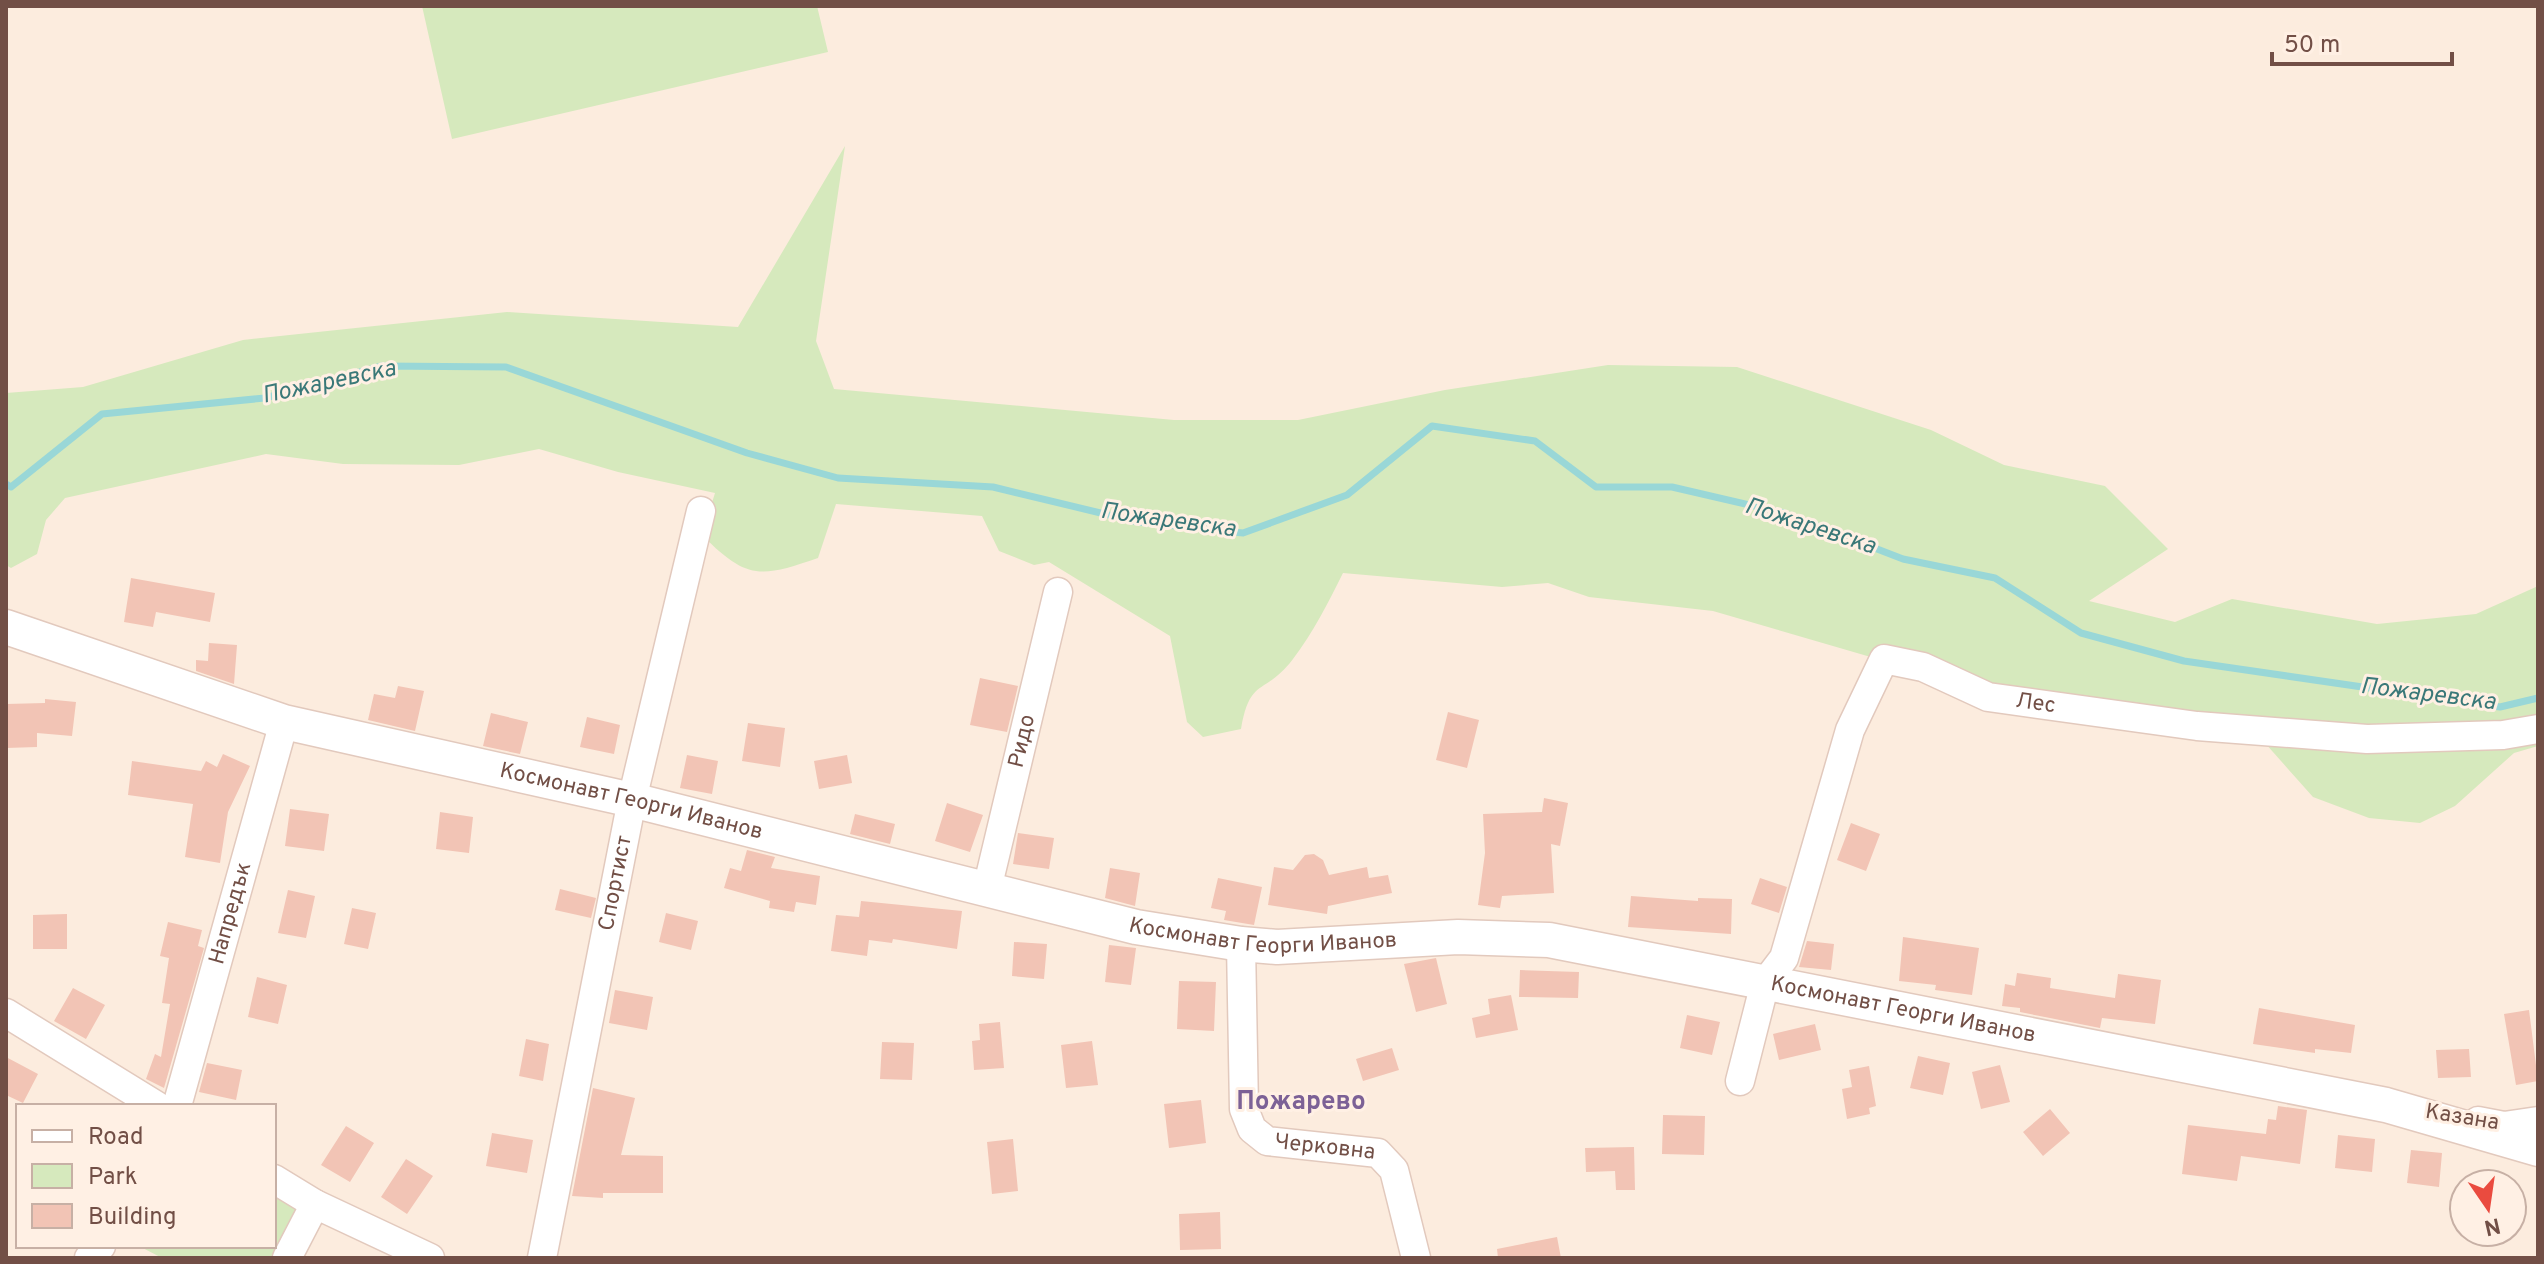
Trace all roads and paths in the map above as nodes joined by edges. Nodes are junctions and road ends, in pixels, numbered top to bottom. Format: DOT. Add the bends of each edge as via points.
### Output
graph roads {
  1 [pos="701,511"];
  2 [pos="1058,592"];
  3 [pos="6,627"];
  4 [pos="284,722"];
  5 [pos="2538,729"];
  6 [pos="632,800"];
  7 [pos="987,889"];
  8 [pos="1241,944"];
  9 [pos="1765,983"];
  10 [pos="6,1013"];
  11 [pos="1740,1081"];
  12 [pos="154,1104"];
  13 [pos="178,1104"];
  14 [pos="2386,1105"];
  15 [pos="2538,1121"];
  16 [pos="2538,1149"];
  17 [pos="276,1180"];
  18 [pos="315,1204"];
  19 [pos="287,1258"];
  20 [pos="430,1258"];
  21 [pos="542,1258"];
  22 [pos="1416,1258"];
  1 -- 6 [label="street, Спортист"];
  2 -- 7 [label="street, Ридо"];
  3 -- 4 [label="street, Космонавт Георги Иванов"];
  4 -- 6 [label="street, Космонавт Георги Иванов"];
  4 -- 13 [label="street, Напредък"];
  5 -- 9 [label="street, Лес" via="2367,739 2197,726 1988,697 1923,667 1884,659 1850,730 1784,958"];
  6 -- 7 [label="street, Космонавт Георги Иванов"];
  6 -- 21 [label="street, Спортист"];
  7 -- 8 [label="street, Космонавт Георги Иванов" via="1136,927"];
  8 -- 9 [label="street, Космонавт Георги Иванов" via="1277,947 1458,937 1549,940"];
  8 -- 22 [label="street, Черковна" via="1244,1109 1252,1129 1267,1141 1378,1153 1394,1170"];
  9 -- 11 [label="street"];
  9 -- 14 [label="street, Космонавт Георги Иванов"];
  10 -- 12 [label="street"];
  14 -- 15 [label="street, Казана" via="2504,1126"];
  14 -- 16 [label="street, Космонавт Георги Иванов"];
  17 -- 18 [label="street"];
  18 -- 19 [label="street"];
  18 -- 20 [label="street"];
}
